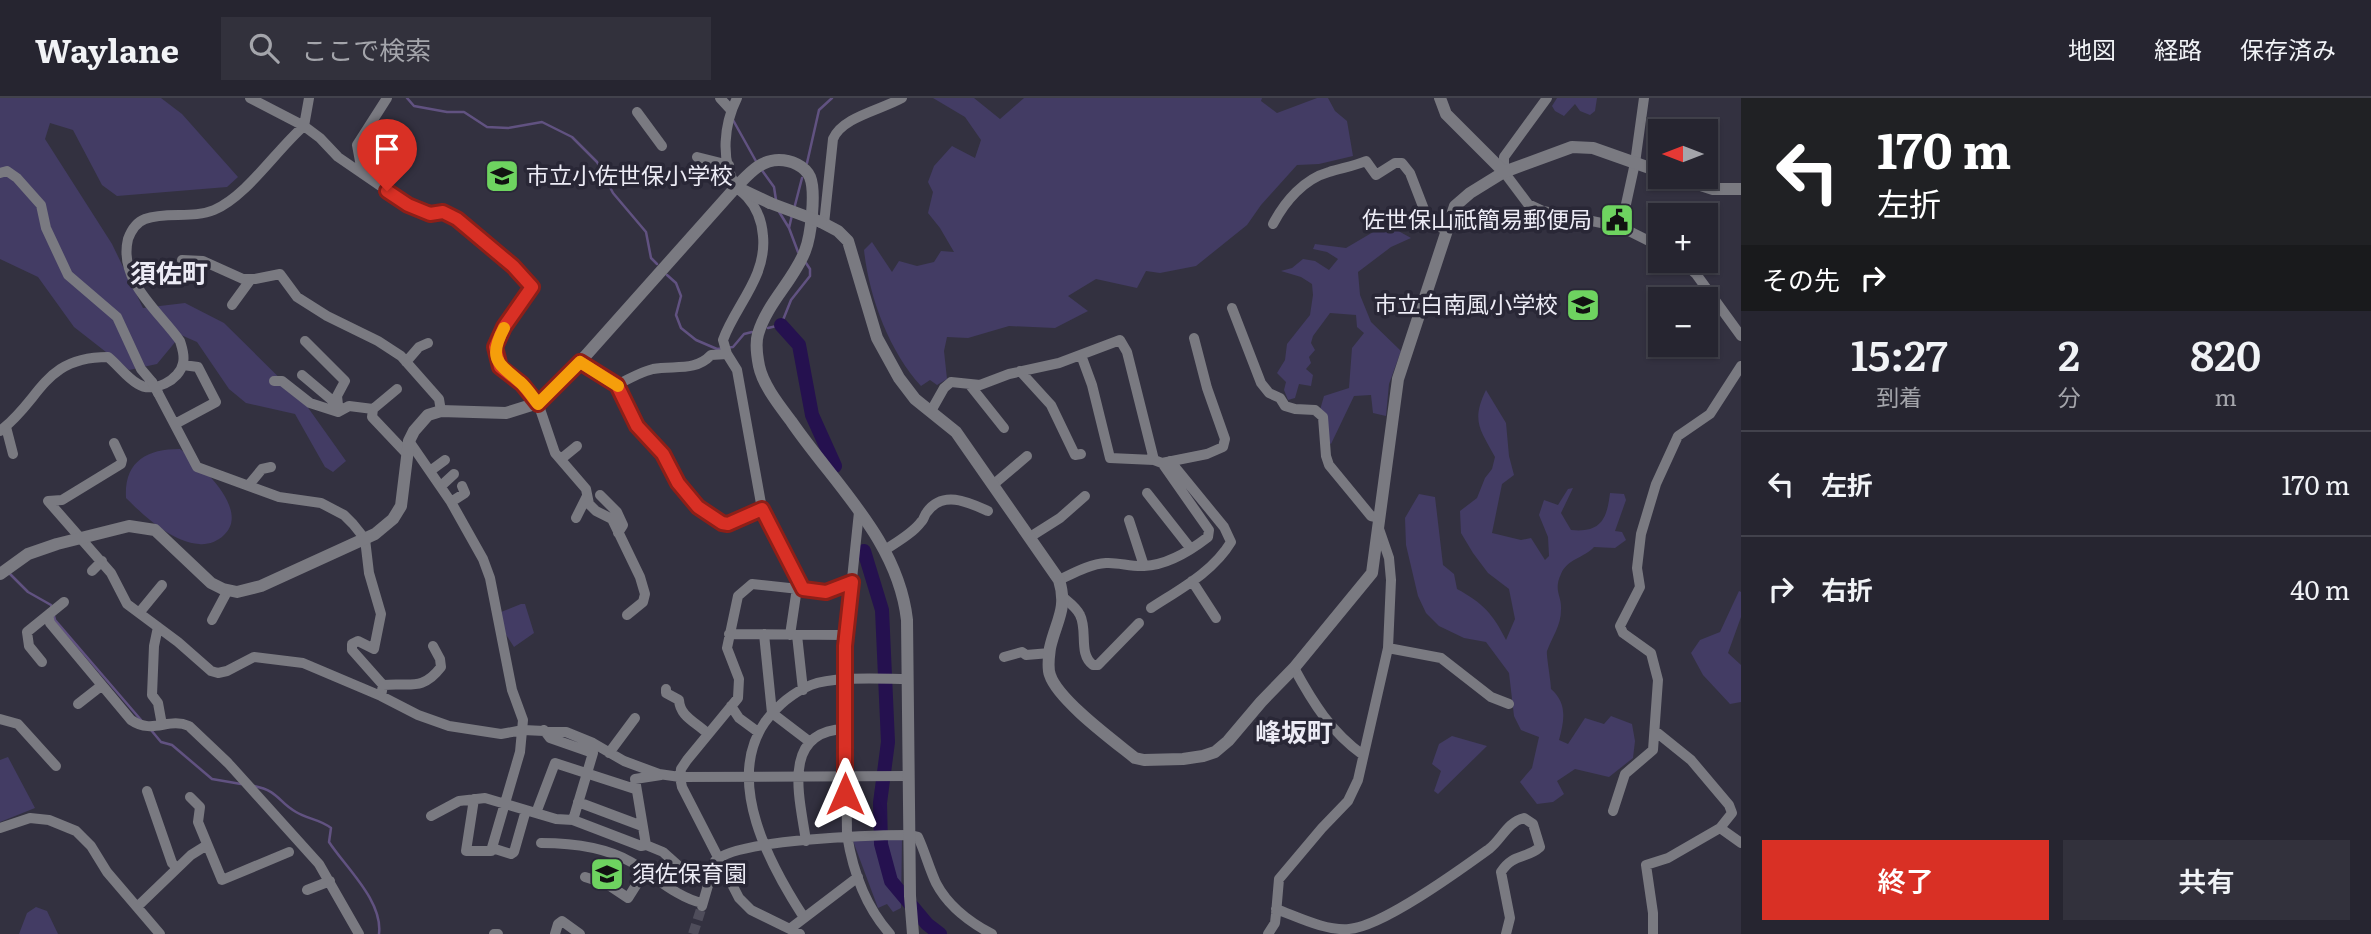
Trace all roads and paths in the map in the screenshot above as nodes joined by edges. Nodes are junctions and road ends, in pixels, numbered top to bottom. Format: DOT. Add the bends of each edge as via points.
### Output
graph roads {
  1 [pos="250,98"];
  2 [pos="309,98"];
  3 [pos="720,98"];
  4 [pos="737,98"];
  5 [pos="901,98"];
  6 [pos="1440,98"];
  7 [pos="1547,98"];
  8 [pos="1644,98"];
  9 [pos="384,99"];
  10 [pos="731,110"];
  11 [pos="638,112"];
  12 [pos="304,126"];
  13 [pos="662,146"];
  14 [pos="697,157"];
  15 [pos="1635,163"];
  16 [pos="729,165"];
  17 [pos="1648,168"];
  18 [pos="362,172"];
  19 [pos="1504,172"];
  20 [pos="0,173"];
  21 [pos="736,187"];
  22 [pos="1718,189"];
  23 [pos="1741,189"];
  24 [pos="822,223"];
  25 [pos="1273,224"];
  26 [pos="1621,227"];
  27 [pos="1446,231"];
  28 [pos="1648,240"];
  29 [pos="182,260"];
  30 [pos="1695,273"];
  31 [pos="251,279"];
  32 [pos="232,305"];
  33 [pos="1232,308"];
  34 [pos="1741,335"];
  35 [pos="1194,338"];
  36 [pos="305,341"];
  37 [pos="428,343"];
  38 [pos="726,351"];
  39 [pos="1082,355"];
  40 [pos="406,362"];
  41 [pos="580,362"];
  42 [pos="183,365"];
  43 [pos="1741,366"];
  44 [pos="1020,371"];
  45 [pos="302,375"];
  46 [pos="274,381"];
  47 [pos="969,384"];
  48 [pos="617,385"];
  49 [pos="397,389"];
  50 [pos="538,404"];
  51 [pos="341,407"];
  52 [pos="373,409"];
  53 [pos="441,411"];
  54 [pos="931,411"];
  55 [pos="175,424"];
  56 [pos="1004,428"];
  57 [pos="3,429"];
  58 [pos="114,443"];
  59 [pos="577,446"];
  60 [pos="408,448"];
  61 [pos="13,454"];
  62 [pos="1081,454"];
  63 [pos="1027,456"];
  64 [pos="561,459"];
  65 [pos="444,460"];
  66 [pos="1162,461"];
  67 [pos="271,467"];
  68 [pos="430,471"];
  69 [pos="454,474"];
  70 [pos="993,484"];
  71 [pos="247,486"];
  72 [pos="441,486"];
  73 [pos="462,486"];
  74 [pos="1147,493"];
  75 [pos="600,495"];
  76 [pos="587,496"];
  77 [pos="1085,496"];
  78 [pos="451,502"];
  79 [pos="762,509"];
  80 [pos="988,511"];
  81 [pos="859,512"];
  82 [pos="576,518"];
  83 [pos="1129,520"];
  84 [pos="1380,524"];
  85 [pos="618,533"];
  86 [pos="1030,537"];
  87 [pos="82,538"];
  88 [pos="365,539"];
  89 [pos="1191,549"];
  90 [pos="886,550"];
  91 [pos="102,561"];
  92 [pos="1144,566"];
  93 [pos="4,570"];
  94 [pos="92,571"];
  95 [pos="1059,580"];
  96 [pos="1192,581"];
  97 [pos="852,582"];
  98 [pos="162,585"];
  99 [pos="800,589"];
  100 [pos="228,590"];
  101 [pos="1064,598"];
  102 [pos="64,602"];
  103 [pos="1151,608"];
  104 [pos="139,613"];
  105 [pos="1216,613"];
  106 [pos="48,615"];
  107 [pos="627,615"];
  108 [pos="212,620"];
  109 [pos="1139,623"];
  110 [pos="158,627"];
  111 [pos="730,634"];
  112 [pos="764,634"];
  113 [pos="794,635"];
  114 [pos="846,635"];
  115 [pos="433,646"];
  116 [pos="1388,648"];
  117 [pos="1050,653"];
  118 [pos="1004,657"];
  119 [pos="42,662"];
  120 [pos="1294,668"];
  121 [pos="907,679"];
  122 [pos="845,680"];
  123 [pos="101,686"];
  124 [pos="666,689"];
  125 [pos="803,690"];
  126 [pos="382,691"];
  127 [pos="78,704"];
  128 [pos="1509,704"];
  129 [pos="731,706"];
  130 [pos="772,713"];
  131 [pos="0,719"];
  132 [pos="630,720"];
  133 [pos="162,725"];
  134 [pos="845,729"];
  135 [pos="523,730"];
  136 [pos="544,730"];
  137 [pos="1655,731"];
  138 [pos="758,732"];
  139 [pos="708,734"];
  140 [pos="810,742"];
  141 [pos="608,753"];
  142 [pos="1363,755"];
  143 [pos="56,766"];
  144 [pos="587,772"];
  145 [pos="663,775"];
  146 [pos="845,775"];
  147 [pos="750,776"];
  148 [pos="797,776"];
  149 [pos="908,776"];
  150 [pos="680,777"];
  151 [pos="635,789"];
  152 [pos="147,791"];
  153 [pos="190,797"];
  154 [pos="474,799"];
  155 [pos="578,802"];
  156 [pos="505,804"];
  157 [pos="531,811"];
  158 [pos="1614,811"];
  159 [pos="431,816"];
  160 [pos="573,820"];
  161 [pos="642,826"];
  162 [pos="0,828"];
  163 [pos="1720,828"];
  164 [pos="847,835"];
  165 [pos="909,835"];
  166 [pos="806,841"];
  167 [pos="541,843"];
  168 [pos="1741,843"];
  169 [pos="207,845"];
  170 [pos="646,845"];
  171 [pos="764,845"];
  172 [pos="492,848"];
  173 [pos="289,852"];
  174 [pos="717,858"];
  175 [pos="177,868"];
  176 [pos="645,871"];
  177 [pos="709,876"];
  178 [pos="585,877"];
  179 [pos="858,877"];
  180 [pos="330,881"];
  181 [pos="307,890"];
  182 [pos="137,907"];
  183 [pos="1276,909"];
  184 [pos="803,916"];
  185 [pos="791,928"];
  186 [pos="160,934"];
  187 [pos="359,934"];
  188 [pos="555,934"];
  189 [pos="580,934"];
  190 [pos="800,934"];
  191 [pos="890,934"];
  192 [pos="913,934"];
  193 [pos="992,934"];
  194 [pos="1268,934"];
  195 [pos="1506,934"];
  196 [pos="1653,934"];
  1 -- 12 [label="street"];
  2 -- 12 [label="street"];
  3 -- 10 [label="street"];
  4 -- 10 [label="street"];
  5 -- 24 [label="street" via="836,132"];
  6 -- 19 [label="street" via="1446,114"];
  7 -- 19 [label="street" via="1504,158"];
  8 -- 15 [label="street"];
  9 -- 18 [label="street" via="357,145"];
  10 -- 16 [label="street" via="725,134"];
  11 -- 13 [label="street"];
  12 -- 18 [label="street"];
  12 -- 42 [label="street" via="225,204 200,214 145,219 130,233 128,262 134,283 180,341"];
  14 -- 16 [label="street"];
  15 -- 17 [label="street"];
  15 -- 19 [label="street" via="1593,148 1572,147"];
  15 -- 26 [label="street"];
  16 -- 21 [label="street"];
  18 -- 50 [label="street" via="408,205 457,219 527,280 532,287 495,347 500,367"];
  19 -- 26 [label="street" via="1528,204"];
  19 -- 27 [label="street" via="1454,206"];
  20 -- 55 [label="street, bridge" via="17,178 41,205 46,228 68,275 117,317 141,369"];
  21 -- 24 [label="street, bridge"];
  21 -- 38 [label="street" via="761,220 764,239 747,299 726,330"];
  21 -- 41 [label="street"];
  21 -- 81 [label="street" via="758,166 787,160 810,176 810,236 802,258 765,316 758,335 759,369 794,426"];
  22 -- 23 [label="street"];
  24 -- 54 [label="street" via="848,241 877,338 899,379"];
  25 -- 27 [label="street" via="1308,181 1366,161 1376,175 1402,163 1418,188 1427,217"];
  26 -- 28 [label="street"];
  27 -- 84 [label="street" via="1398,379"];
  29 -- 31 [label="street" via="203,261"];
  30 -- 34 [label="street"];
  31 -- 32 [label="street"];
  31 -- 40 [label="street" via="279,274 297,297 393,349"];
  33 -- 84 [label="street" via="1261,383 1285,406 1315,410 1323,417 1329,465"];
  35 -- 66 [label="street" via="1225,439 1223,447"];
  36 -- 51 [label="street" via="345,381 338,396"];
  37 -- 40 [label="street"];
  38 -- 48 [label="street" via="681,369 654,369"];
  38 -- 79 [label="street" via="737,370"];
  39 -- 44 [label="street"];
  39 -- 66 [label="street" via="1110,458"];
  39 -- 66 [label="street" via="1120,340"];
  40 -- 53 [label="street" via="439,399"];
  41 -- 48 [label="street"];
  41 -- 50 [label="street"];
  42 -- 55 [label="street" via="198,367 216,402"];
  42 -- 57 [label="street" via="166,383 144,387 108,357 88,357 52,376"];
  43 -- 137 [label="street" via="1710,414 1678,436 1656,484 1641,534 1640,587 1620,626 1623,634 1651,653 1658,680"];
  44 -- 47 [label="street" via="980,385"];
  44 -- 62 [label="street" via="1051,405 1075,455"];
  45 -- 51 [label="street"];
  46 -- 51 [label="street" via="282,381 310,403 338,412"];
  47 -- 54 [label="street" via="946,385"];
  47 -- 56 [label="street"];
  48 -- 79 [label="street" via="637,426 663,454 698,507 728,524"];
  49 -- 52 [label="street"];
  50 -- 53 [label="street" via="506,412"];
  50 -- 64 [label="street"];
  51 -- 52 [label="street"];
  52 -- 60 [label="street" via="372,417"];
  53 -- 60 [label="street" via="420,422"];
  54 -- 70 [label="street" via="956,432"];
  55 -- 71 [label="street" via="197,467"];
  57 -- 61 [label="street"];
  58 -- 87 [label="street" via="121,464 62,500 48,500"];
  59 -- 64 [label="street"];
  60 -- 68 [label="street"];
  60 -- 88 [label="street" via="401,506 393,519"];
  63 -- 70 [label="street"];
  64 -- 76 [label="street"];
  65 -- 68 [label="street"];
  66 -- 89 [label="street" via="1209,530 1208,537"];
  66 -- 96 [label="street" via="1224,527 1231,542 1223,555"];
  67 -- 71 [label="street" via="262,469"];
  68 -- 72 [label="street"];
  69 -- 72 [label="street"];
  70 -- 86 [label="street"];
  71 -- 88 [label="street" via="279,497 321,502 344,515"];
  72 -- 78 [label="street"];
  73 -- 78 [label="street" via="465,493"];
  74 -- 89 [label="street"];
  75 -- 85 [label="street" via="617,512 622,525"];
  76 -- 82 [label="street"];
  76 -- 85 [label="street" via="596,511 612,519"];
  77 -- 86 [label="street"];
  78 -- 135 [label="street" via="490,578"];
  79 -- 99 [label="street"];
  80 -- 90 [label="street" via="949,499 927,511 921,523"];
  81 -- 90 [label="street"];
  81 -- 97 [label="street"];
  83 -- 92 [label="street"];
  84 -- 116 [label="street" via="1391,580"];
  84 -- 120 [label="street" via="1372,573"];
  85 -- 107 [label="street" via="645,594 643,602"];
  86 -- 95 [label="street"];
  87 -- 91 [label="street"];
  87 -- 93 [label="street" via="28,554"];
  87 -- 100 [label="street" via="130,526 155,530 211,583"];
  88 -- 100 [label="street" via="256,588"];
  88 -- 126 [label="street" via="381,614 374,649 354,641 352,650"];
  89 -- 92 [label="street"];
  90 -- 121 [label="street" via="904,597"];
  91 -- 94 [label="street"];
  91 -- 104 [label="street" via="122,598"];
  92 -- 95 [label="street" via="1093,565"];
  95 -- 101 [label="street"];
  96 -- 103 [label="street"];
  96 -- 105 [label="street"];
  97 -- 99 [label="street" via="826,592"];
  97 -- 114 [label="street"];
  98 -- 104 [label="street"];
  99 -- 111 [label="street" via="752,584 738,596"];
  99 -- 113 [label="street"];
  100 -- 108 [label="street"];
  101 -- 109 [label="street" via="1080,614 1085,654 1093,665"];
  101 -- 117 [label="street"];
  102 -- 106 [label="street"];
  104 -- 110 [label="street"];
  106 -- 119 [label="street" via="27,632 29,646"];
  106 -- 123 [label="street"];
  110 -- 126 [label="street" via="211,671 218,673 254,657 289,660"];
  110 -- 133 [label="street" via="152,695"];
  111 -- 112 [label="street"];
  111 -- 129 [label="street" via="727,648 740,687"];
  112 -- 113 [label="street"];
  112 -- 130 [label="street"];
  113 -- 114 [label="street"];
  113 -- 125 [label="street"];
  114 -- 122 [label="street"];
  115 -- 126 [label="street" via="441,667 437,672 418,685"];
  116 -- 128 [label="street" via="1441,658"];
  116 -- 142 [label="street"];
  117 -- 118 [label="street"];
  117 -- 120 [label="street" via="1050,674 1056,687 1114,741 1144,760 1215,752"];
  120 -- 142 [label="street" via="1332,729"];
  121 -- 122 [label="street"];
  121 -- 149 [label="street"];
  122 -- 125 [label="street"];
  122 -- 134 [label="street"];
  123 -- 127 [label="street"];
  123 -- 133 [label="street" via="131,720 147,728"];
  124 -- 139 [label="street" via="679,699 683,715"];
  125 -- 130 [label="street"];
  126 -- 135 [label="street" via="418,715 462,729 501,734"];
  129 -- 138 [label="street"];
  129 -- 139 [label="street"];
  130 -- 138 [label="street"];
  130 -- 140 [label="street"];
  131 -- 143 [label="street" via="18,723"];
  132 -- 141 [label="street"];
  133 -- 180 [label="street" via="189,726"];
  134 -- 140 [label="street" via="827,731"];
  134 -- 146 [label="street"];
  135 -- 136 [label="street"];
  135 -- 156 [label="street"];
  136 -- 141 [label="street" via="566,732"];
  136 -- 144 [label="street" via="550,738 593,752"];
  137 -- 158 [label="street" via="1653,750 1625,774"];
  137 -- 163 [label="street" via="1691,760 1730,805 1732,813"];
  138 -- 147 [label="street"];
  139 -- 150 [label="street" via="681,769"];
  140 -- 148 [label="street" via="802,753"];
  141 -- 145 [label="street"];
  142 -- 183 [label="street" via="1348,801 1279,879"];
  144 -- 151 [label="street"];
  144 -- 155 [label="street"];
  144 -- 157 [label="street" via="555,763"];
  145 -- 150 [label="street"];
  145 -- 151 [label="street" via="635,779"];
  146 -- 148 [label="street"];
  146 -- 149 [label="street"];
  146 -- 164 [label="street"];
  147 -- 148 [label="street"];
  147 -- 150 [label="street"];
  147 -- 171 [label="street"];
  148 -- 166 [label="street"];
  149 -- 165 [label="street"];
  150 -- 174 [label="street"];
  151 -- 161 [label="street"];
  152 -- 175 [label="street"];
  153 -- 169 [label="street" via="200,807 198,822"];
  154 -- 156 [label="street"];
  154 -- 159 [label="street" via="448,805"];
  154 -- 172 [label="street" via="466,851"];
  155 -- 160 [label="street"];
  155 -- 161 [label="street"];
  156 -- 157 [label="street"];
  156 -- 172 [label="street"];
  157 -- 160 [label="street"];
  157 -- 172 [label="street" via="514,852"];
  160 -- 170 [label="street"];
  161 -- 170 [label="street"];
  162 -- 182 [label="street" via="30,818 76,831"];
  163 -- 168 [label="street"];
  163 -- 196 [label="street" via="1668,858 1646,865"];
  164 -- 165 [label="street"];
  164 -- 166 [label="street"];
  164 -- 179 [label="street"];
  165 -- 192 [label="street"];
  165 -- 193 [label="street" via="918,837 944,895 969,921"];
  166 -- 171 [label="street"];
  167 -- 176 [label="street" via="573,843 624,858"];
  169 -- 173 [label="street" via="222,880"];
  169 -- 175 [label="street"];
  170 -- 177 [label="street" via="663,852 682,869"];
  171 -- 174 [label="street"];
  171 -- 184 [label="street"];
  174 -- 177 [label="street"];
  174 -- 185 [label="street" via="751,910"];
  175 -- 182 [label="street"];
  176 -- 177 [label="street" via="702,905"];
  176 -- 178 [label="street" via="628,898"];
  179 -- 184 [label="street"];
  179 -- 191 [label="street" via="869,909"];
  180 -- 181 [label="street"];
  180 -- 187 [label="street"];
  182 -- 186 [label="street"];
  183 -- 194 [label="street"];
  183 -- 195 [label="street" via="1328,927 1361,927 1438,884 1524,818 1533,824 1541,847 1512,859 1501,872 1510,918"];
  184 -- 185 [label="street"];
  185 -- 190 [label="street"];
  188 -- 189 [label="street" via="562,921"];
}
